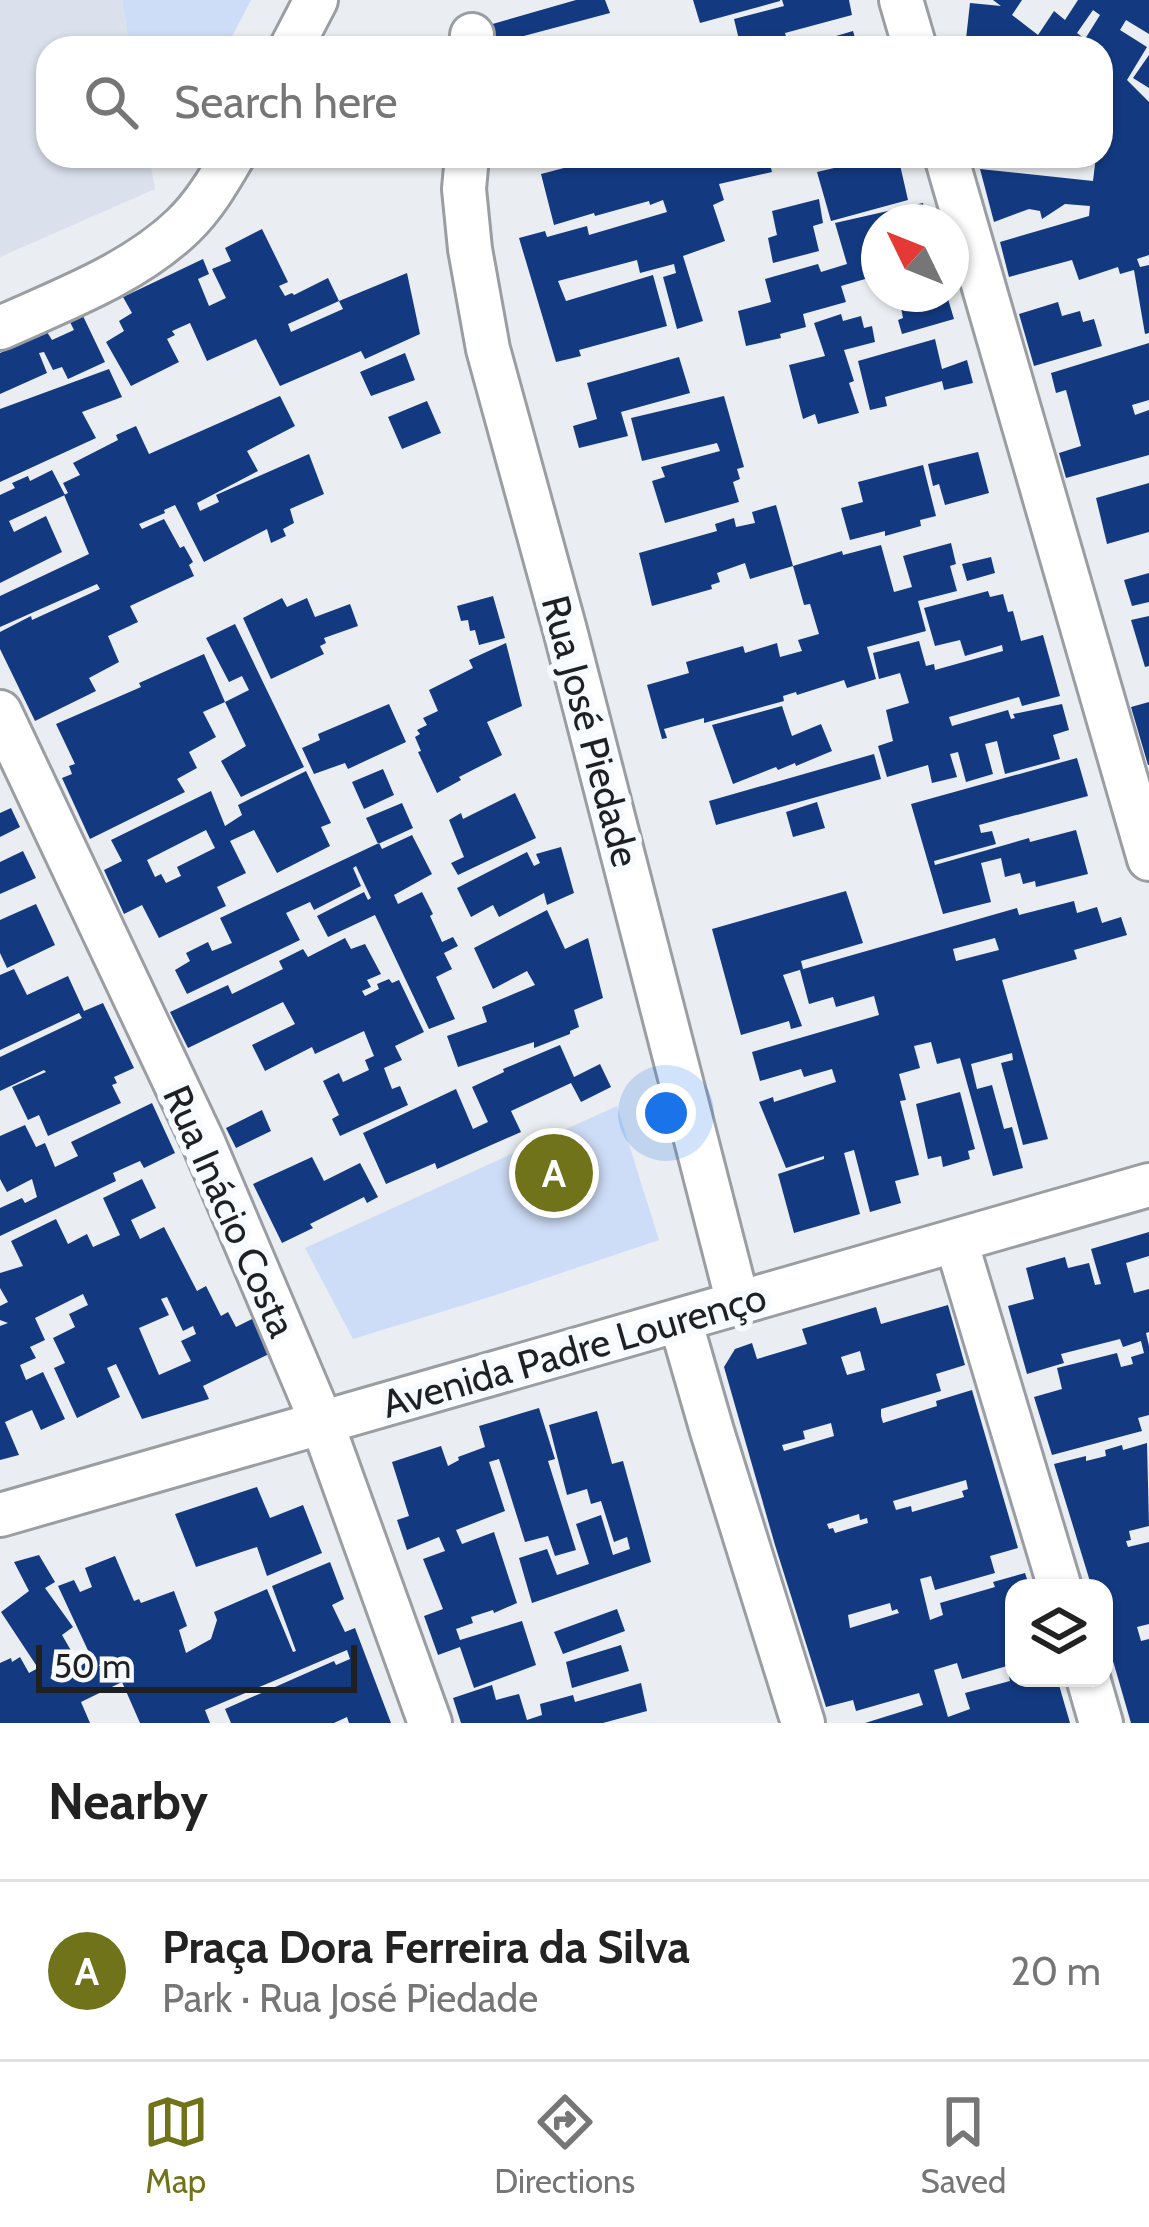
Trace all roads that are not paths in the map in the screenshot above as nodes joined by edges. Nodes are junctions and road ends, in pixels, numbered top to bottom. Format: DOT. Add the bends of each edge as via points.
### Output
graph roads {
  1 [pos="316,0"];
  2 [pos="901,0"];
  3 [pos="298,36"];
  4 [pos="912,36"];
  5 [pos="226,168"];
  6 [pos="466,168"];
  7 [pos="949,168"];
  8 [pos="0,328"];
  9 [pos="0,712"];
  10 [pos="1149,859"];
  11 [pos="1149,1185"];
  12 [pos="956,1240"];
  13 [pos="738,1303"];
  14 [pos="680,1320"];
  15 [pos="322,1423"];
  16 [pos="0,1515"];
  17 [pos="1057,1579"];
  18 [pos="1091,1687"];
  19 [pos="430,1723"];
  20 [pos="803,1723"];
  21 [pos="1101,1723"];
  1 -- 3 [label="street"];
  2 -- 4 [label="street"];
  5 -- 8 [label="street" via="183,226 134,263"];
  6 -- 13 [label="street, Rua José Piedade" via="488,349"];
  7 -- 10 [label="street"];
  9 -- 15 [label="street, Rua Inácio Costa" via="203,1142"];
  11 -- 12 [label="street, Avenida Padre Lourenço"];
  12 -- 13 [label="street, Avenida Padre Lourenço"];
  12 -- 17 [label="street"];
  13 -- 14 [label="street, Avenida Padre Lourenço"];
  14 -- 15 [label="street, Avenida Padre Lourenço"];
  14 -- 20 [label="street"];
  15 -- 16 [label="street, Avenida Padre Lourenço"];
  15 -- 19 [label="street, Rua Inácio Costa"];
  18 -- 21 [label="street"];
}
